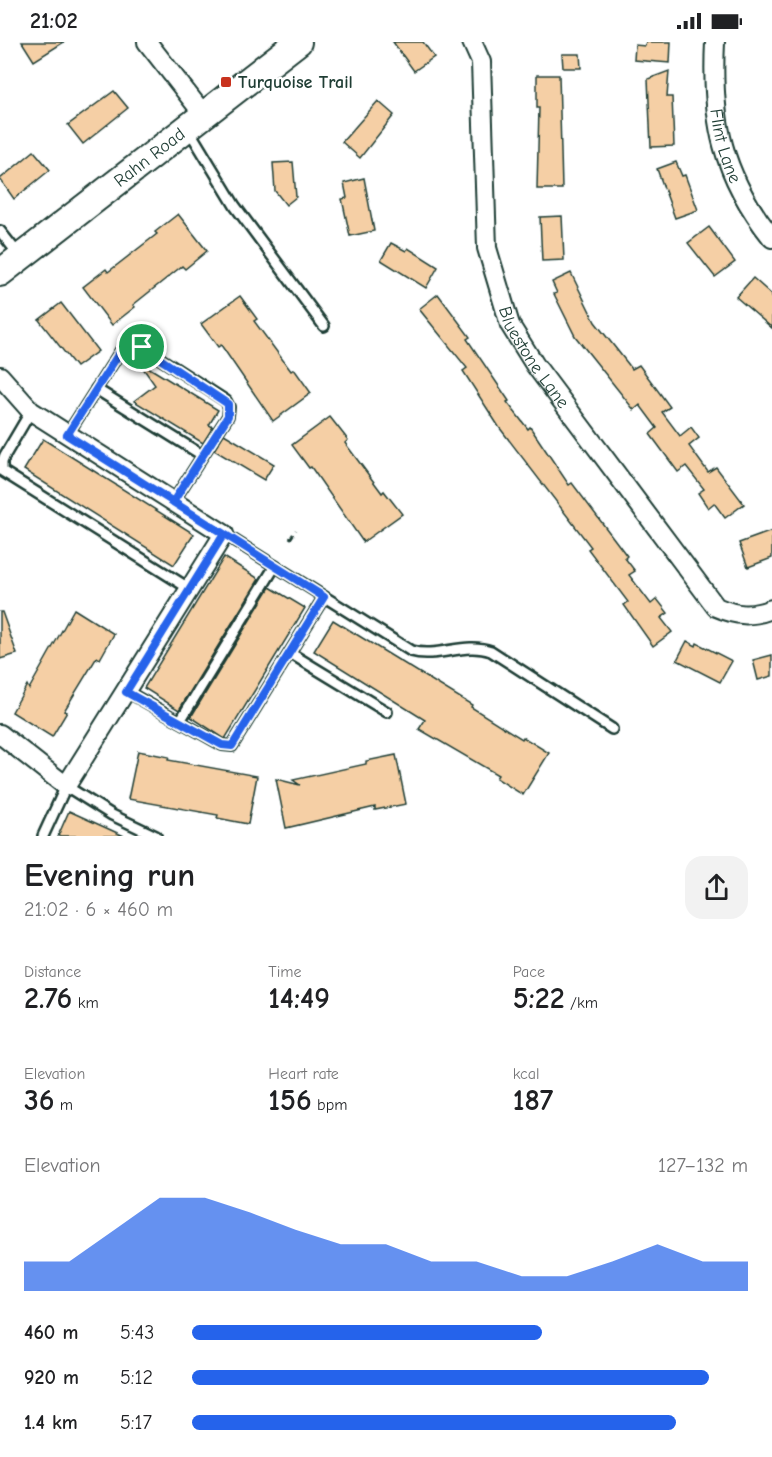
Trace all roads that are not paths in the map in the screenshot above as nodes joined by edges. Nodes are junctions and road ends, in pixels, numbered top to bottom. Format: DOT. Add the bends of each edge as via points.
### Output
graph roads {
  1 [pos="147,42"];
  2 [pos="298,42"];
  3 [pos="472,42"];
  4 [pos="715,42"];
  5 [pos="196,121"];
  6 [pos="0,231"];
  7 [pos="772,238"];
  8 [pos="21,257"];
  9 [pos="0,273"];
  10 [pos="324,326"];
  11 [pos="0,376"];
  12 [pos="96,389"];
  13 [pos="31,411"];
  14 [pos="67,435"];
  15 [pos="202,456"];
  16 [pos="173,502"];
  17 [pos="224,534"];
  18 [pos="275,566"];
  19 [pos="190,589"];
  20 [pos="324,597"];
  21 [pos="772,609"];
  22 [pos="290,653"];
  23 [pos="126,692"];
  24 [pos="387,712"];
  25 [pos="180,721"];
  26 [pos="612,729"];
  27 [pos="0,734"];
  28 [pos="66,786"];
  29 [pos="43,836"];
  30 [pos="156,836"];
  1 -- 5 [label="street"];
  2 -- 5 [label="street, Rahn Road"];
  3 -- 21 [label="street, Bluestone Lane" via="481,62 488,248 510,325 535,365 716,607 735,615 756,615"];
  4 -- 7 [label="street, Flint Lane" via="713,86 719,136 739,190"];
  5 -- 8 [label="street, Rahn Road"];
  5 -- 10 [label="lane" via="235,206"];
  6 -- 8 [label="lane"];
  8 -- 9 [label="street, Rahn Road"];
  11 -- 13 [label="street"];
  12 -- 14 [label="lane"];
  12 -- 15 [label="lane"];
  12 -- 15 [label="lane" via="127,342 142,347 228,404 228,416"];
  13 -- 14 [label="street"];
  13 -- 19 [label="lane" via="2,462 5,473"];
  14 -- 16 [label="street"];
  15 -- 16 [label="lane"];
  16 -- 17 [label="street"];
  17 -- 18 [label="lane"];
  17 -- 19 [label="street"];
  18 -- 20 [label="lane"];
  18 -- 25 [label="lane"];
  19 -- 23 [label="street"];
  20 -- 22 [label="lane"];
  20 -- 26 [label="lane" via="417,653 473,648 491,651"];
  22 -- 24 [label="lane"];
  22 -- 25 [label="lane" via="232,746 222,745"];
  23 -- 25 [label="lane"];
  23 -- 28 [label="street"];
  27 -- 28 [label="street"];
  28 -- 29 [label="lane"];
  28 -- 30 [label="lane"];
}
